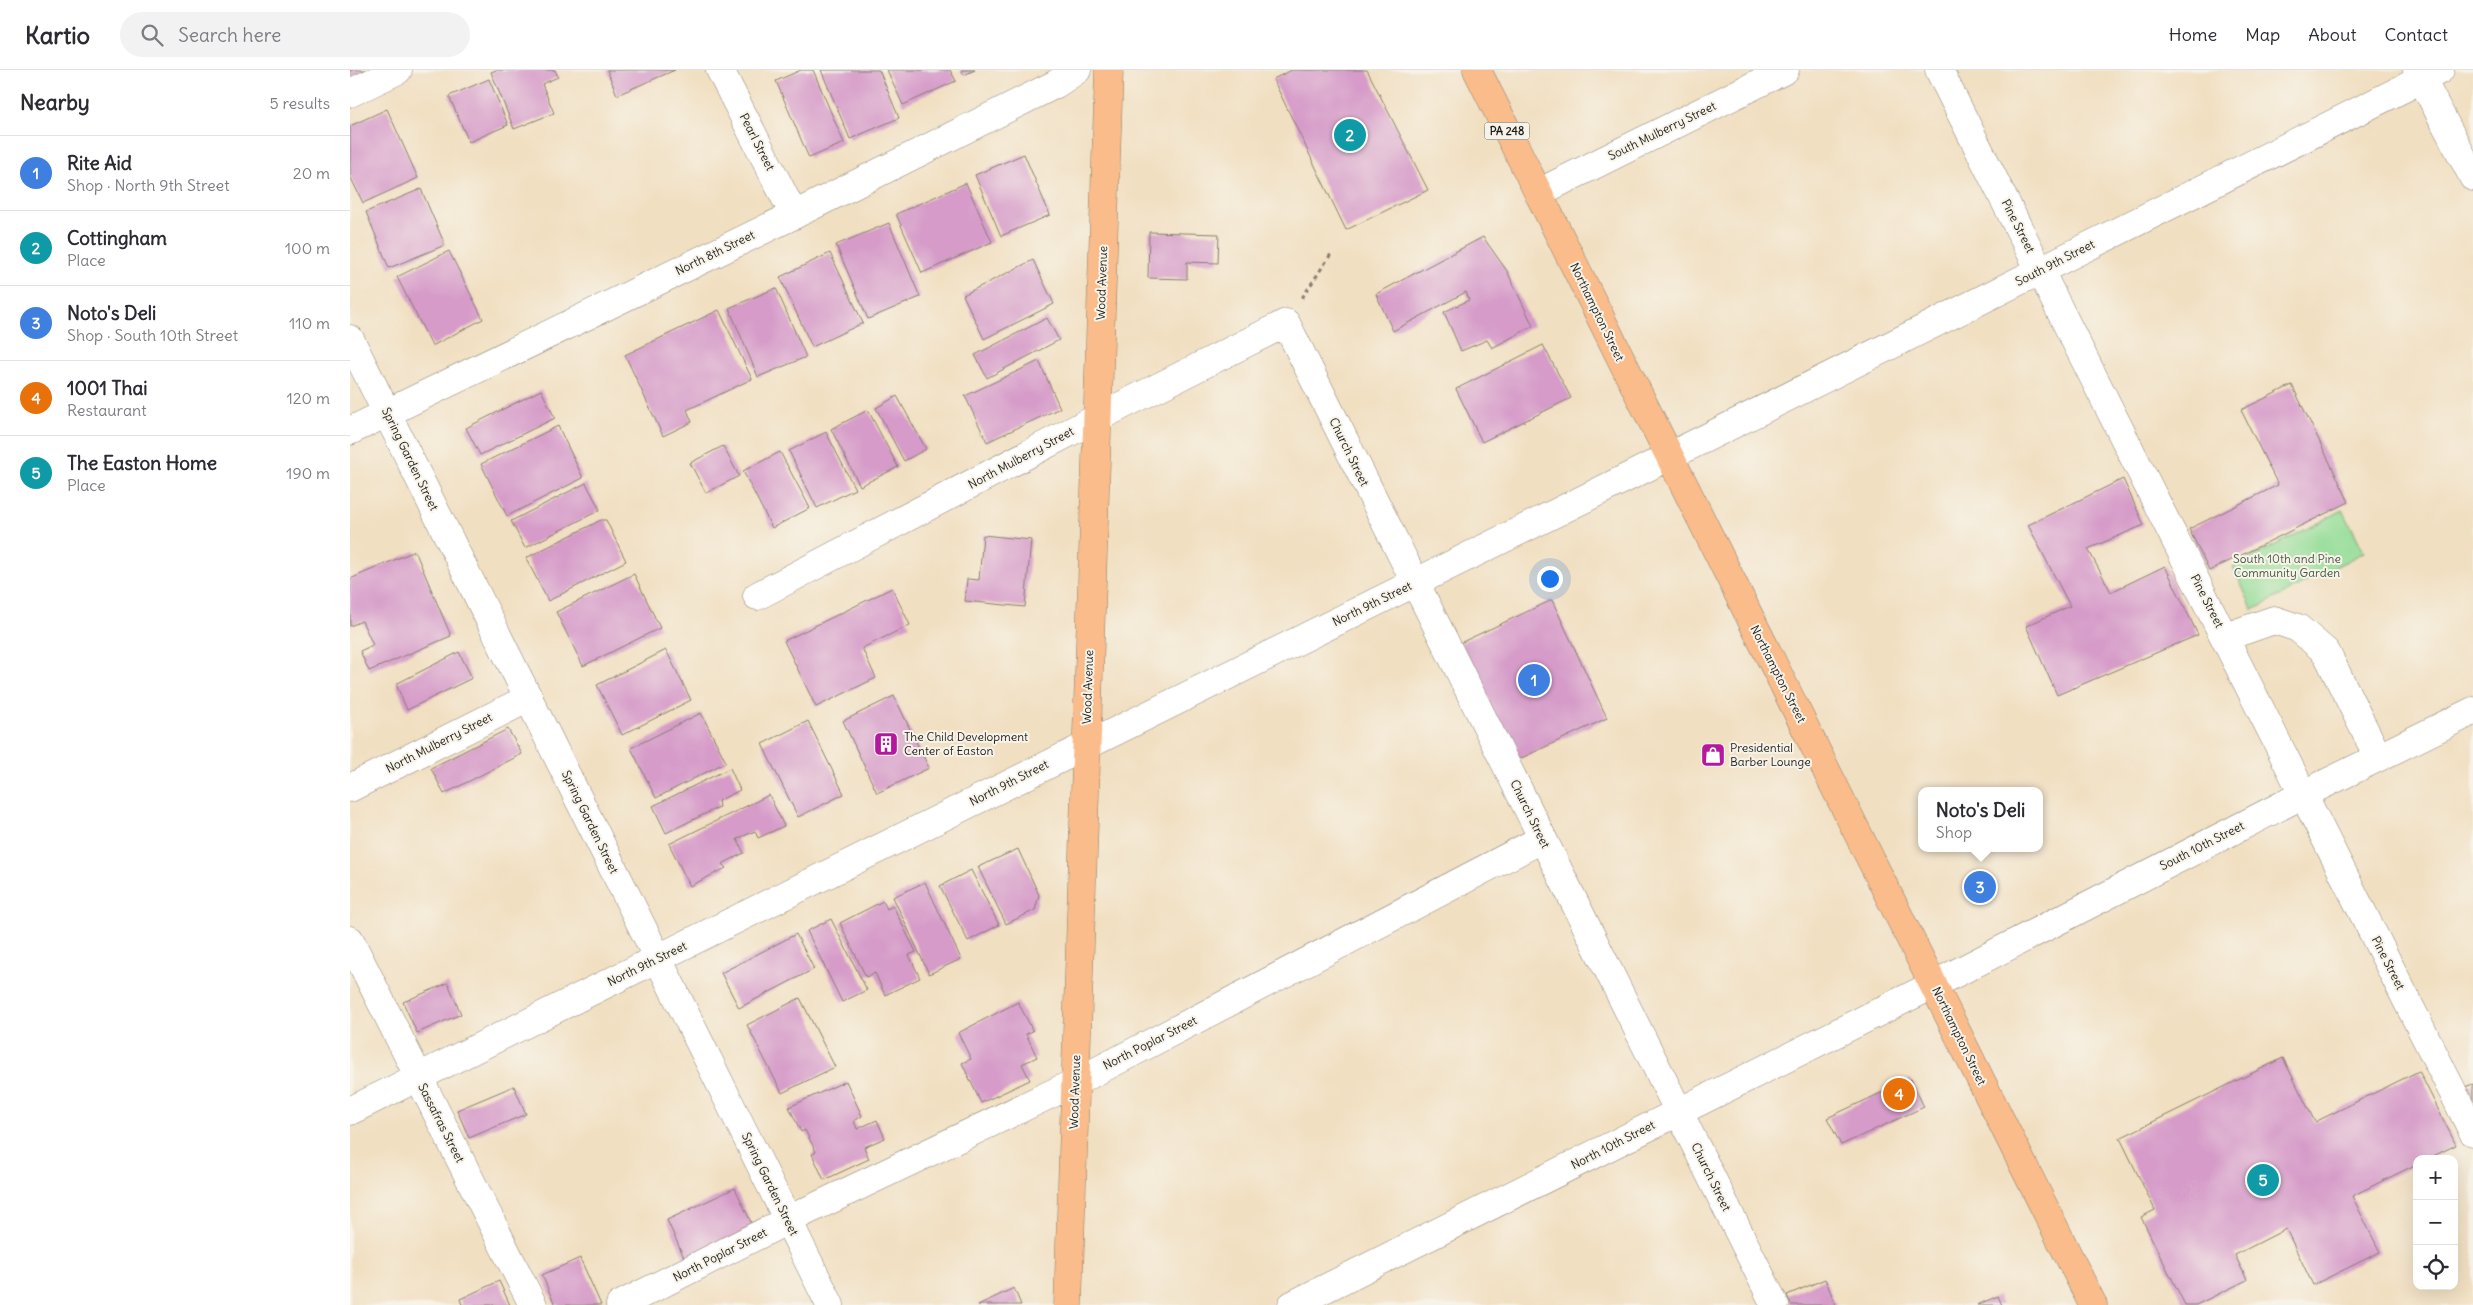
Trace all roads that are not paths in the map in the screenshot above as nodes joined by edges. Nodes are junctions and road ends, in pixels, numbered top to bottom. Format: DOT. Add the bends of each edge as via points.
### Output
graph roads {
  1 [pos="398,70"];
  2 [pos="720,70"];
  3 [pos="1077,70"];
  4 [pos="1109,70"];
  5 [pos="1476,70"];
  6 [pos="1785,70"];
  7 [pos="1939,70"];
  8 [pos="2426,73"];
  9 [pos="350,93"];
  10 [pos="2473,177"];
  11 [pos="1538,193"];
  12 [pos="794,215"];
  13 [pos="2040,271"];
  14 [pos="1286,323"];
  15 [pos="350,338"];
  16 [pos="387,412"];
  17 [pos="1097,418"];
  18 [pos="350,431"];
  19 [pos="1669,456"];
  20 [pos="1414,583"];
  21 [pos="758,596"];
  22 [pos="2225,637"];
  23 [pos="529,698"];
  24 [pos="2473,711"];
  25 [pos="1086,745"];
  26 [pos="2378,756"];
  27 [pos="350,788"];
  28 [pos="2304,794"];
  29 [pos="1542,839"];
  30 [pos="350,940"];
  31 [pos="658,958"];
  32 [pos="1934,985"];
  33 [pos="419,1077"];
  34 [pos="1076,1082"];
  35 [pos="350,1112"];
  36 [pos="1678,1112"];
  37 [pos="2473,1132"];
  38 [pos="788,1220"];
  39 [pos="533,1305"];
  40 [pos="620,1305"];
  41 [pos="830,1305"];
  42 [pos="1068,1305"];
  43 [pos="1292,1305"];
  44 [pos="1774,1305"];
  45 [pos="2093,1305"];
  1 -- 9 [label="street"];
  2 -- 12 [label="street, Pearl Street"];
  3 -- 12 [label="street, North 8th Street" via="1056,84"];
  4 -- 17 [label="main road, Wood Avenue"];
  5 -- 11 [label="main road, Northampton Street / PA 248"];
  6 -- 11 [label="street, South Mulberry Street"];
  7 -- 13 [label="street, Pine Street"];
  8 -- 10 [label="street"];
  8 -- 13 [label="street, South 9th Street"];
  11 -- 19 [label="main road, Northampton Street / PA 248"];
  12 -- 16 [label="street, North 8th Street"];
  13 -- 19 [label="street, South 9th Street"];
  13 -- 22 [label="street, Pine Street"];
  14 -- 17 [label="street, North Mulberry Street"];
  14 -- 20 [label="street, Church Street"];
  15 -- 16 [label="street, Spring Garden Street"];
  16 -- 18 [label="street, North 8th Street"];
  16 -- 23 [label="street, Spring Garden Street"];
  17 -- 21 [label="street, North Mulberry Street"];
  17 -- 25 [label="main road, Wood Avenue"];
  19 -- 20 [label="street, North 9th Street"];
  19 -- 32 [label="main road, Northampton Street / PA 248"];
  20 -- 25 [label="street, North 9th Street"];
  20 -- 29 [label="street, Church Street"];
  22 -- 26 [label="street" via="2274,620 2298,628 2326,652"];
  22 -- 28 [label="street, Pine Street"];
  23 -- 27 [label="street, North Mulberry Street"];
  23 -- 31 [label="street, Spring Garden Street"];
  24 -- 26 [label="street, South 10th Street"];
  25 -- 31 [label="street, North 9th Street"];
  25 -- 34 [label="main road, Wood Avenue"];
  26 -- 28 [label="street, South 10th Street"];
  28 -- 32 [label="street, South 10th Street"];
  28 -- 37 [label="street, Pine Street"];
  29 -- 34 [label="street, North Poplar Street"];
  29 -- 36 [label="street, Church Street"];
  30 -- 33 [label="street, Sassafras Street"];
  31 -- 33 [label="street, North 9th Street"];
  31 -- 38 [label="street, Spring Garden Street"];
  32 -- 36 [label="street, North 10th Street"];
  32 -- 45 [label="main road, Northampton Street / PA 248"];
  33 -- 35 [label="street, North 9th Street"];
  33 -- 39 [label="street, Sassafras Street"];
  34 -- 38 [label="street, North Poplar Street"];
  34 -- 42 [label="main road, Wood Avenue"];
  36 -- 43 [label="street, North 10th Street"];
  36 -- 44 [label="street, Church Street"];
  38 -- 40 [label="street, North Poplar Street"];
  38 -- 41 [label="street, Spring Garden Street"];
}
